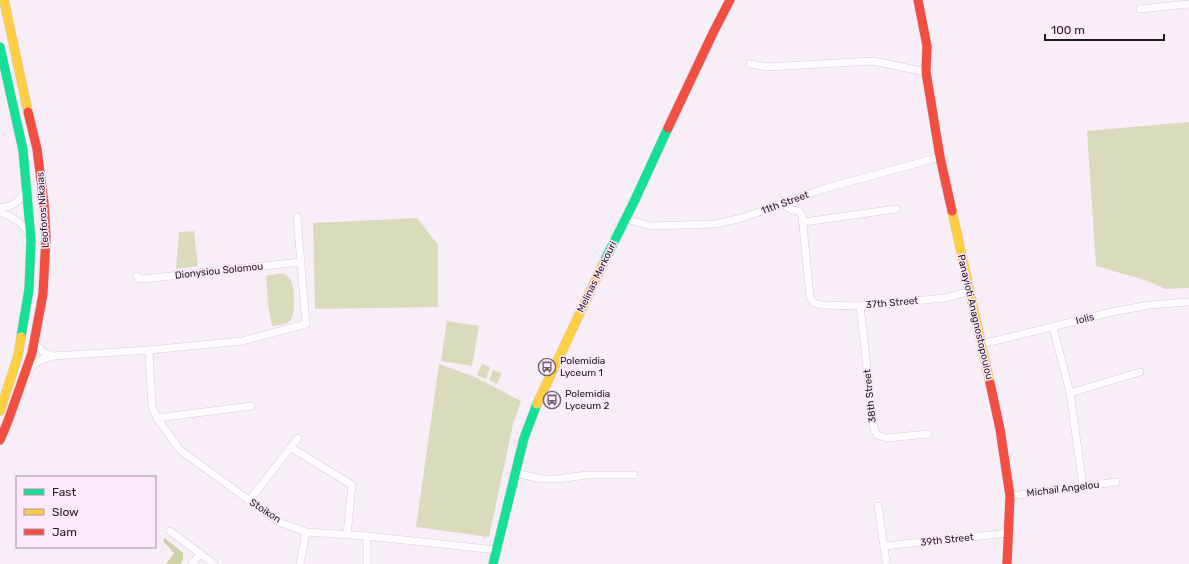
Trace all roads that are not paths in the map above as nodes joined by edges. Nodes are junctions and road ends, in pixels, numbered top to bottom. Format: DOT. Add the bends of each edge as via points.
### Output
graph roads {
  1 [pos="4,0"];
  2 [pos="730,0"];
  3 [pos="918,0"];
  4 [pos="1189,4"];
  5 [pos="1140,9"];
  6 [pos="0,47"];
  7 [pos="750,64"];
  8 [pos="926,72"];
  9 [pos="940,157"];
  10 [pos="27,188"];
  11 [pos="782,204"];
  12 [pos="0,208"];
  13 [pos="896,209"];
  14 [pos="0,212"];
  15 [pos="297,217"];
  16 [pos="626,219"];
  17 [pos="804,222"];
  18 [pos="31,240"];
  19 [pos="301,262"];
  20 [pos="137,276"];
  21 [pos="969,292"];
  22 [pos="1189,302"];
  23 [pos="860,306"];
  24 [pos="1053,327"];
  25 [pos="34,342"];
  26 [pos="982,344"];
  27 [pos="149,350"];
  28 [pos="53,356"];
  29 [pos="26,371"];
  30 [pos="1140,372"];
  31 [pos="1070,393"];
  32 [pos="251,406"];
  33 [pos="0,411"];
  34 [pos="157,418"];
  35 [pos="928,434"];
  36 [pos="298,438"];
  37 [pos="0,440"];
  38 [pos="290,447"];
  39 [pos="516,473"];
  40 [pos="634,475"];
  41 [pos="1116,482"];
  42 [pos="1083,486"];
  43 [pos="1010,496"];
  44 [pos="250,501"];
  45 [pos="878,506"];
  46 [pos="170,530"];
  47 [pos="306,532"];
  48 [pos="1009,533"];
  49 [pos="347,535"];
  50 [pos="367,536"];
  51 [pos="884,546"];
  52 [pos="497,550"];
  53 [pos="200,554"];
  54 [pos="886,561"];
  55 [pos="192,564"];
  56 [pos="214,564"];
  57 [pos="300,564"];
  58 [pos="367,564"];
  59 [pos="493,564"];
  60 [pos="1007,564"];
  1 -- 25 [label="main road, Leoforos Nikaias" via="38,149 44,203 46,237 43,294"];
  2 -- 16 [label="main road, Melinas Merkouri"];
  3 -- 8 [label="main road, Panayioti Anagnostopoulou" via="927,46"];
  4 -- 5 [label="street"];
  6 -- 10 [label="main road, Leoforos Nikaias" via="23,150"];
  7 -- 8 [label="street" via="767,67 874,61"];
  8 -- 9 [label="main road, Panayioti Anagnostopoulou"];
  9 -- 11 [label="street, 11th Street"];
  9 -- 21 [label="main road, Panayioti Anagnostopoulou"];
  10 -- 12 [label="street" via="15,204"];
  10 -- 18 [label="main road, Leoforos Nikaias"];
  11 -- 16 [label="street, 11th Street" via="715,224 651,226"];
  11 -- 17 [label="street" via="799,211"];
  13 -- 17 [label="street"];
  14 -- 18 [label="street" via="20,223 27,230"];
  15 -- 19 [label="street"];
  16 -- 39 [label="main road, Melinas Merkouri" via="532,412"];
  17 -- 23 [label="street, 37th Street" via="810,297 814,303 822,305"];
  18 -- 33 [label="main road, Leoforos Nikaias" via="29,289 18,356"];
  19 -- 20 [label="street, Dionysiou Solomou" via="143,279"];
  19 -- 27 [label="street" via="306,324 242,341"];
  21 -- 23 [label="street, 37th Street" via="945,298"];
  21 -- 26 [label="main road, Panayioti Anagnostopoulou"];
  22 -- 24 [label="street, Iolis" via="1149,305"];
  23 -- 35 [label="street, 38th Street" via="874,429 877,435 887,438"];
  24 -- 26 [label="street, Iolis"];
  24 -- 31 [label="street"];
  25 -- 28 [label="street" via="43,352"];
  25 -- 29 [label="main road, Leoforos Nikaias"];
  26 -- 43 [label="main road, Panayioti Anagnostopoulou" via="1000,429"];
  27 -- 28 [label="street"];
  27 -- 34 [label="street, Stoikon" via="152,407"];
  28 -- 29 [label="street" via="41,359"];
  29 -- 37 [label="main road, Leoforos Nikaias"];
  30 -- 31 [label="street"];
  31 -- 42 [label="street"];
  32 -- 34 [label="street"];
  34 -- 44 [label="street, Stoikon" via="180,450"];
  36 -- 38 [label="street"];
  38 -- 44 [label="street"];
  38 -- 49 [label="street" via="352,485"];
  39 -- 40 [label="street" via="542,479 587,475"];
  39 -- 52 [label="main road, Melinas Merkouri"];
  41 -- 42 [label="street, Michail Angelou"];
  42 -- 43 [label="street, Michail Angelou"];
  43 -- 48 [label="main road, Panayioti Anagnostopoulou"];
  44 -- 47 [label="street, Stoikon" via="279,522"];
  45 -- 51 [label="street"];
  46 -- 53 [label="street"];
  47 -- 49 [label="street, Stoikon"];
  47 -- 57 [label="street"];
  48 -- 51 [label="street, 39th Street"];
  48 -- 60 [label="main road, Panayioti Anagnostopoulou"];
  49 -- 50 [label="street, Stoikon"];
  50 -- 52 [label="street, Stoikon"];
  50 -- 58 [label="street"];
  51 -- 54 [label="street"];
  52 -- 59 [label="main road, Melinas Merkouri"];
  53 -- 55 [label="street"];
  53 -- 56 [label="street"];
}
